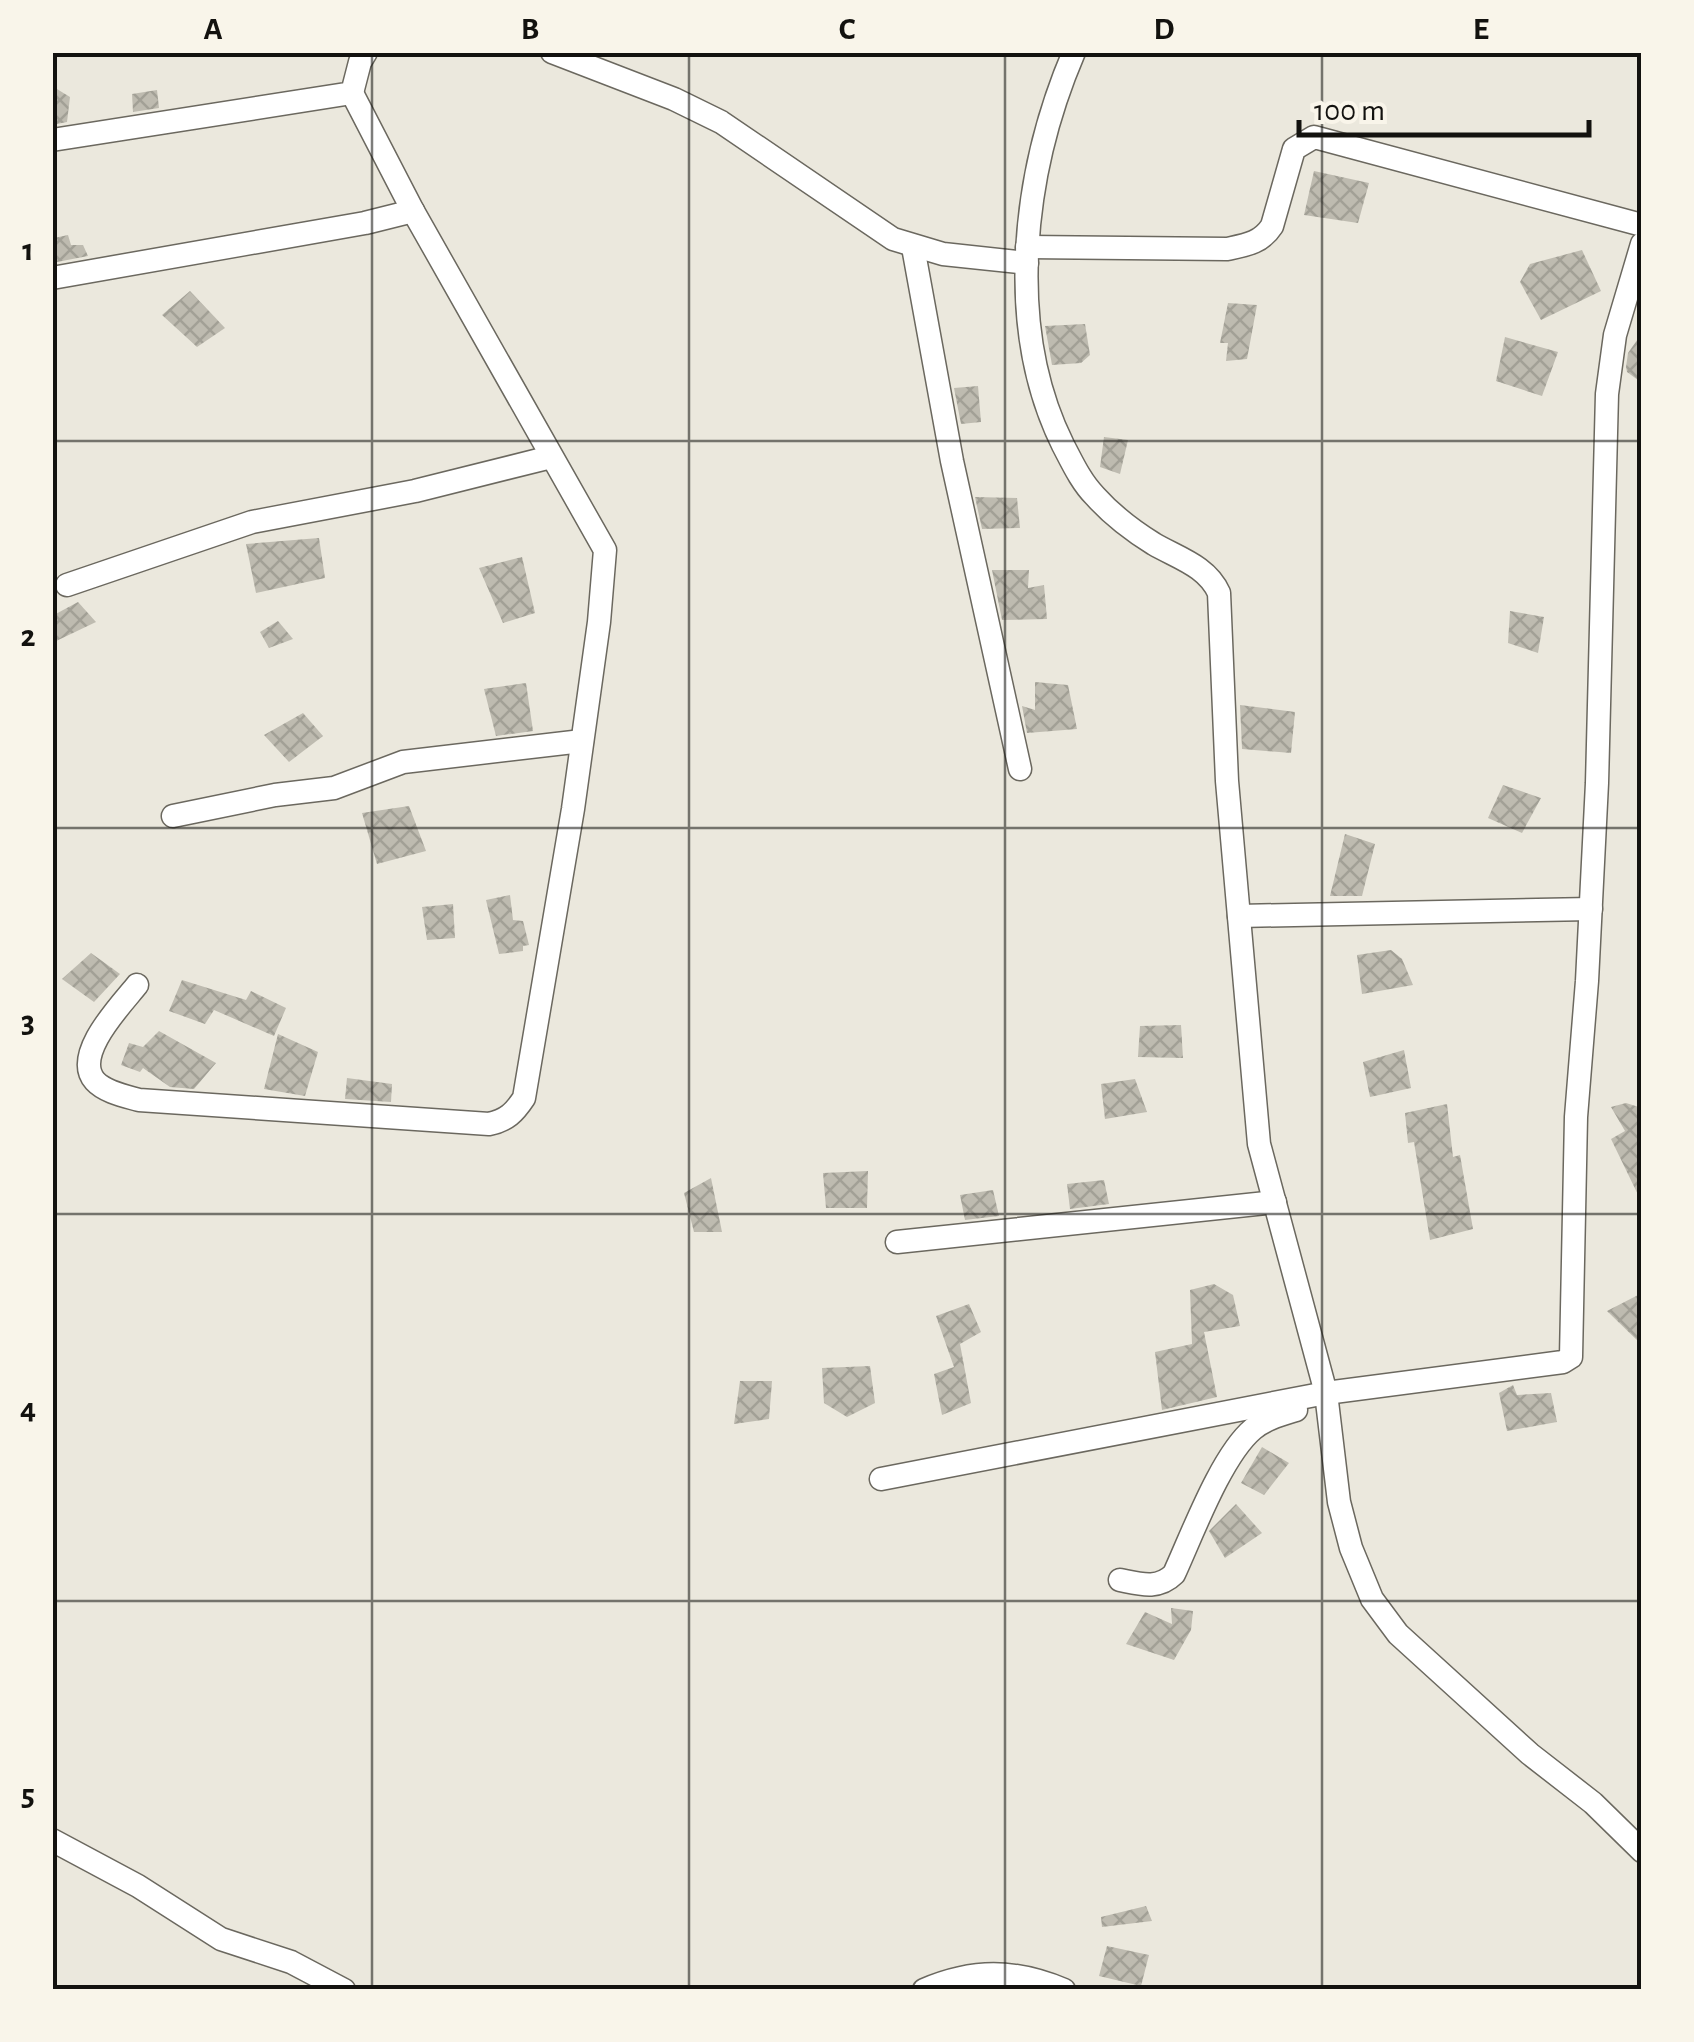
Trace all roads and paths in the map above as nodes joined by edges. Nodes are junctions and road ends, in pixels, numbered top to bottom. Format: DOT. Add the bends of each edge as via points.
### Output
graph roads {
  1 [pos="366,52"];
  2 [pos="552,52"];
  3 [pos="1074,52"];
  4 [pos="352,94"];
  5 [pos="52,140"];
  6 [pos="413,211"];
  7 [pos="1642,224"];
  8 [pos="1642,244"];
  9 [pos="912,247"];
  10 [pos="1027,255"];
  11 [pos="52,278"];
  12 [pos="552,457"];
  13 [pos="67,585"];
  14 [pos="582,741"];
  15 [pos="1020,769"];
  16 [pos="173,816"];
  17 [pos="1591,909"];
  18 [pos="1239,916"];
  19 [pos="137,985"];
  20 [pos="1275,1202"];
  21 [pos="897,1242"];
  22 [pos="1316,1395"];
  23 [pos="881,1479"];
  24 [pos="1120,1580"];
  25 [pos="52,1840"];
  26 [pos="1642,1851"];
  27 [pos="344,1990"];
  28 [pos="924,1990"];
  29 [pos="1064,1990"];
  1 -- 4 [label="street"];
  2 -- 9 [label="street" via="721,122"];
  3 -- 10 [label="street" via="1042,144"];
  4 -- 5 [label="street"];
  4 -- 6 [label="street"];
  6 -- 11 [label="street"];
  6 -- 12 [label="street"];
  7 -- 10 [label="street" via="1314,137 1294,149 1272,226 1251,244"];
  8 -- 17 [label="street" via="1610,362"];
  9 -- 10 [label="street"];
  9 -- 15 [label="street"];
  10 -- 18 [label="street" via="1038,384 1078,474 1132,529 1199,568 1219,593"];
  12 -- 13 [label="street" via="252,522"];
  12 -- 14 [label="street" via="605,550"];
  14 -- 16 [label="street" via="403,762 334,788"];
  14 -- 19 [label="street" via="524,1098 503,1120 170,1104 116,1093 90,1072 92,1046"];
  17 -- 18 [label="street"];
  17 -- 22 [label="street" via="1576,1117 1571,1357"];
  18 -- 20 [label="street" via="1257,1128"];
  20 -- 21 [label="street"];
  20 -- 22 [label="street"];
  22 -- 23 [label="street"];
  22 -- 24 [label="street" via="1246,1436 1174,1574 1158,1584"];
  22 -- 26 [label="street" via="1350,1548 1372,1599 1448,1682"];
  25 -- 27 [label="street" via="220,1939 291,1962"];
  28 -- 29 [label="street" via="955,1976 986,1973"];
}
